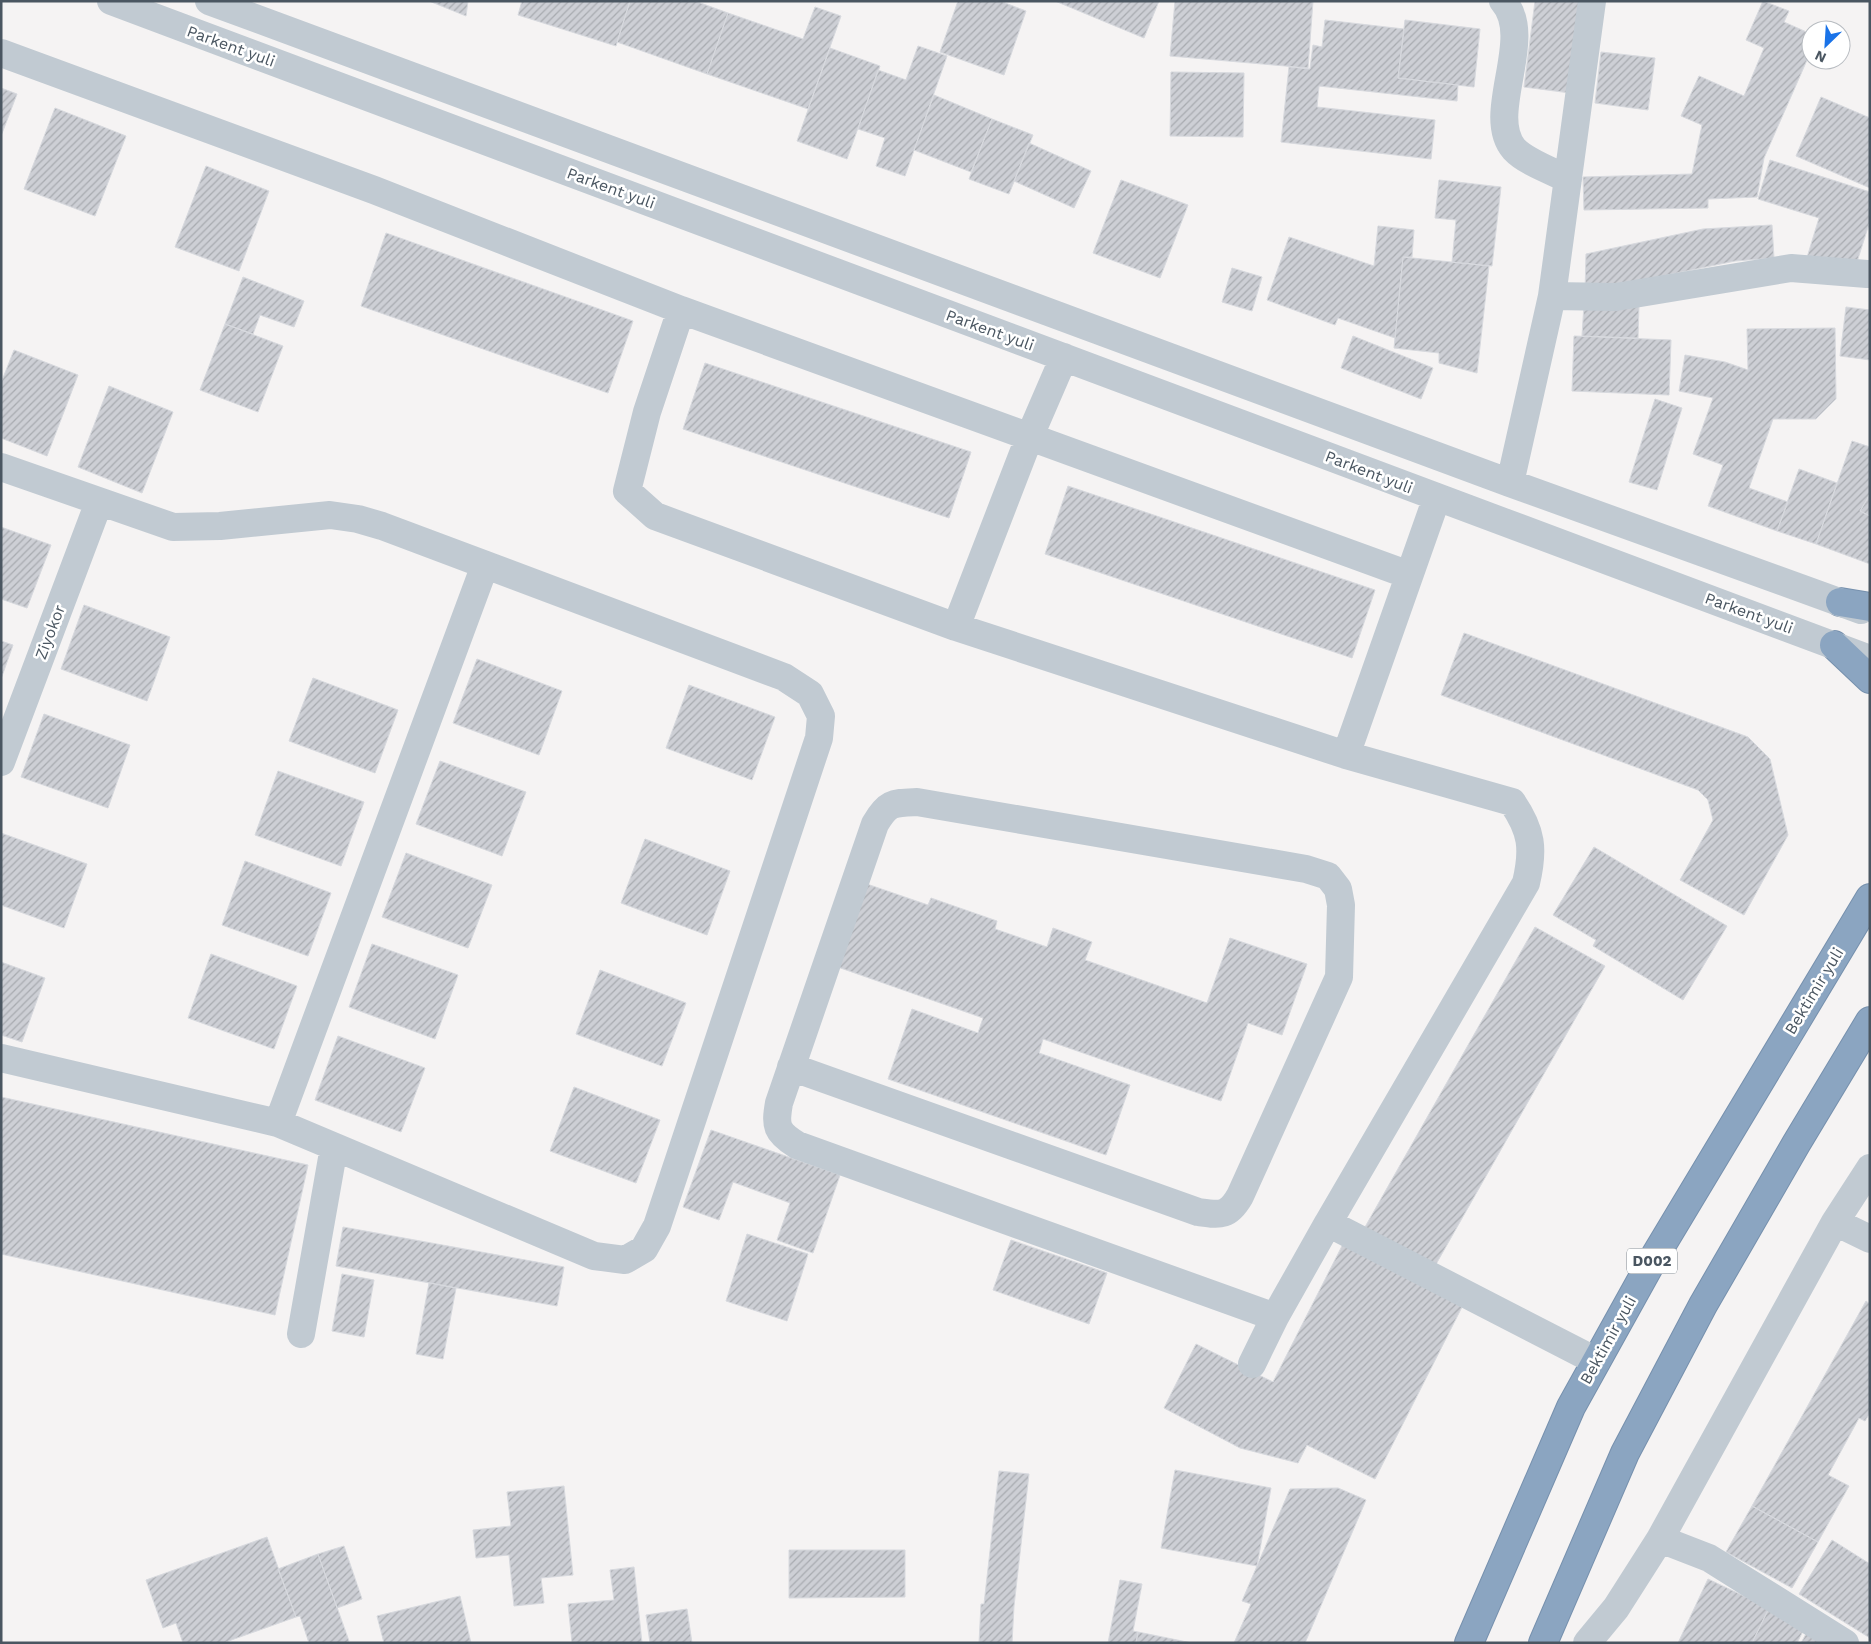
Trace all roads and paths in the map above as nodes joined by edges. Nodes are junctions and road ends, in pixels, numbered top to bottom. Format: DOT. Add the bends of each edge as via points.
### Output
graph roads {
  1 [pos="110,1"];
  2 [pos="209,1"];
  3 [pos="1503,1"];
  4 [pos="1592,1"];
  5 [pos="1,53"];
  6 [pos="1568,179"];
  7 [pos="1867,274"];
  8 [pos="1552,296"];
  9 [pos="681,310"];
  10 [pos="1064,357"];
  11 [pos="1029,438"];
  12 [pos="1,467"];
  13 [pos="1510,483"];
  14 [pos="1437,497"];
  15 [pos="99,502"];
  16 [pos="485,565"];
  17 [pos="1409,575"];
  18 [pos="1840,602"];
  19 [pos="1870,606"];
  20 [pos="1870,613"];
  21 [pos="956,627"];
  22 [pos="1834,645"];
  23 [pos="1870,658"];
  24 [pos="1870,679"];
  25 [pos="1346,755"];
  26 [pos="1,762"];
  27 [pos="1870,898"];
  28 [pos="1870,1021"];
  29 [pos="1,1058"];
  30 [pos="791,1067"];
  31 [pos="278,1123"];
  32 [pos="334,1147"];
  33 [pos="1870,1168"];
  34 [pos="1835,1222"];
  35 [pos="1328,1223"];
  36 [pos="1870,1240"];
  37 [pos="1275,1317"];
  38 [pos="301,1334"];
  39 [pos="1596,1361"];
  40 [pos="1252,1364"];
  41 [pos="1660,1540"];
  42 [pos="1469,1643"];
  43 [pos="1544,1643"];
  44 [pos="1587,1643"];
  45 [pos="1845,1643"];
  1 -- 10 [label="street, Parkent yuli"];
  2 -- 13 [label="street"];
  3 -- 6 [label="street" via="1509,8 1515,30 1505,114 1506,134 1521,154"];
  4 -- 6 [label="street"];
  5 -- 9 [label="street" via="374,190"];
  6 -- 8 [label="street"];
  7 -- 8 [label="street" via="1791,268 1616,297"];
  8 -- 13 [label="street"];
  9 -- 11 [label="street"];
  9 -- 21 [label="street" via="647,412 627,491 655,516"];
  10 -- 11 [label="street"];
  10 -- 14 [label="street, Parkent yuli"];
  11 -- 17 [label="street"];
  11 -- 21 [label="street"];
  12 -- 15 [label="street"];
  13 -- 18 [label="street"];
  14 -- 17 [label="street"];
  14 -- 22 [label="street, Parkent yuli"];
  15 -- 16 [label="street" via="173,527 220,526 330,515 358,519"];
  15 -- 26 [label="street, Ziyokor"];
  16 -- 31 [label="street"];
  16 -- 32 [label="street" via="784,677 810,694 821,716 819,738 657,1226 644,1249 625,1260 594,1256"];
  17 -- 25 [label="street"];
  18 -- 19 [label="highway"];
  18 -- 20 [label="street"];
  21 -- 25 [label="street"];
  22 -- 23 [label="street, Parkent yuli"];
  22 -- 24 [label="highway"];
  25 -- 35 [label="street" via="1512,802 1524,820 1530,839 1531,863 1526,883"];
  27 -- 39 [label="highway, Bektimir yuli / D002" via="1681,1212"];
  28 -- 43 [label="highway" via="1703,1306 1625,1453"];
  29 -- 31 [label="street"];
  30 -- 30 [label="street" via="875,824 883,810 898,802 918,802 1306,869 1328,876 1338,889 1341,905 1339,977 1240,1196 1233,1209 1219,1215 1198,1212"];
  30 -- 37 [label="street" via="776,1121 784,1136 797,1144"];
  31 -- 32 [label="street"];
  32 -- 38 [label="street"];
  33 -- 34 [label="street"];
  34 -- 36 [label="street"];
  34 -- 41 [label="street"];
  35 -- 37 [label="street"];
  35 -- 39 [label="street"];
  37 -- 40 [label="street"];
  39 -- 42 [label="highway, Bektimir yuli / D002" via="1571,1406"];
  41 -- 44 [label="street" via="1616,1608"];
  41 -- 45 [label="street" via="1709,1558"];
}
